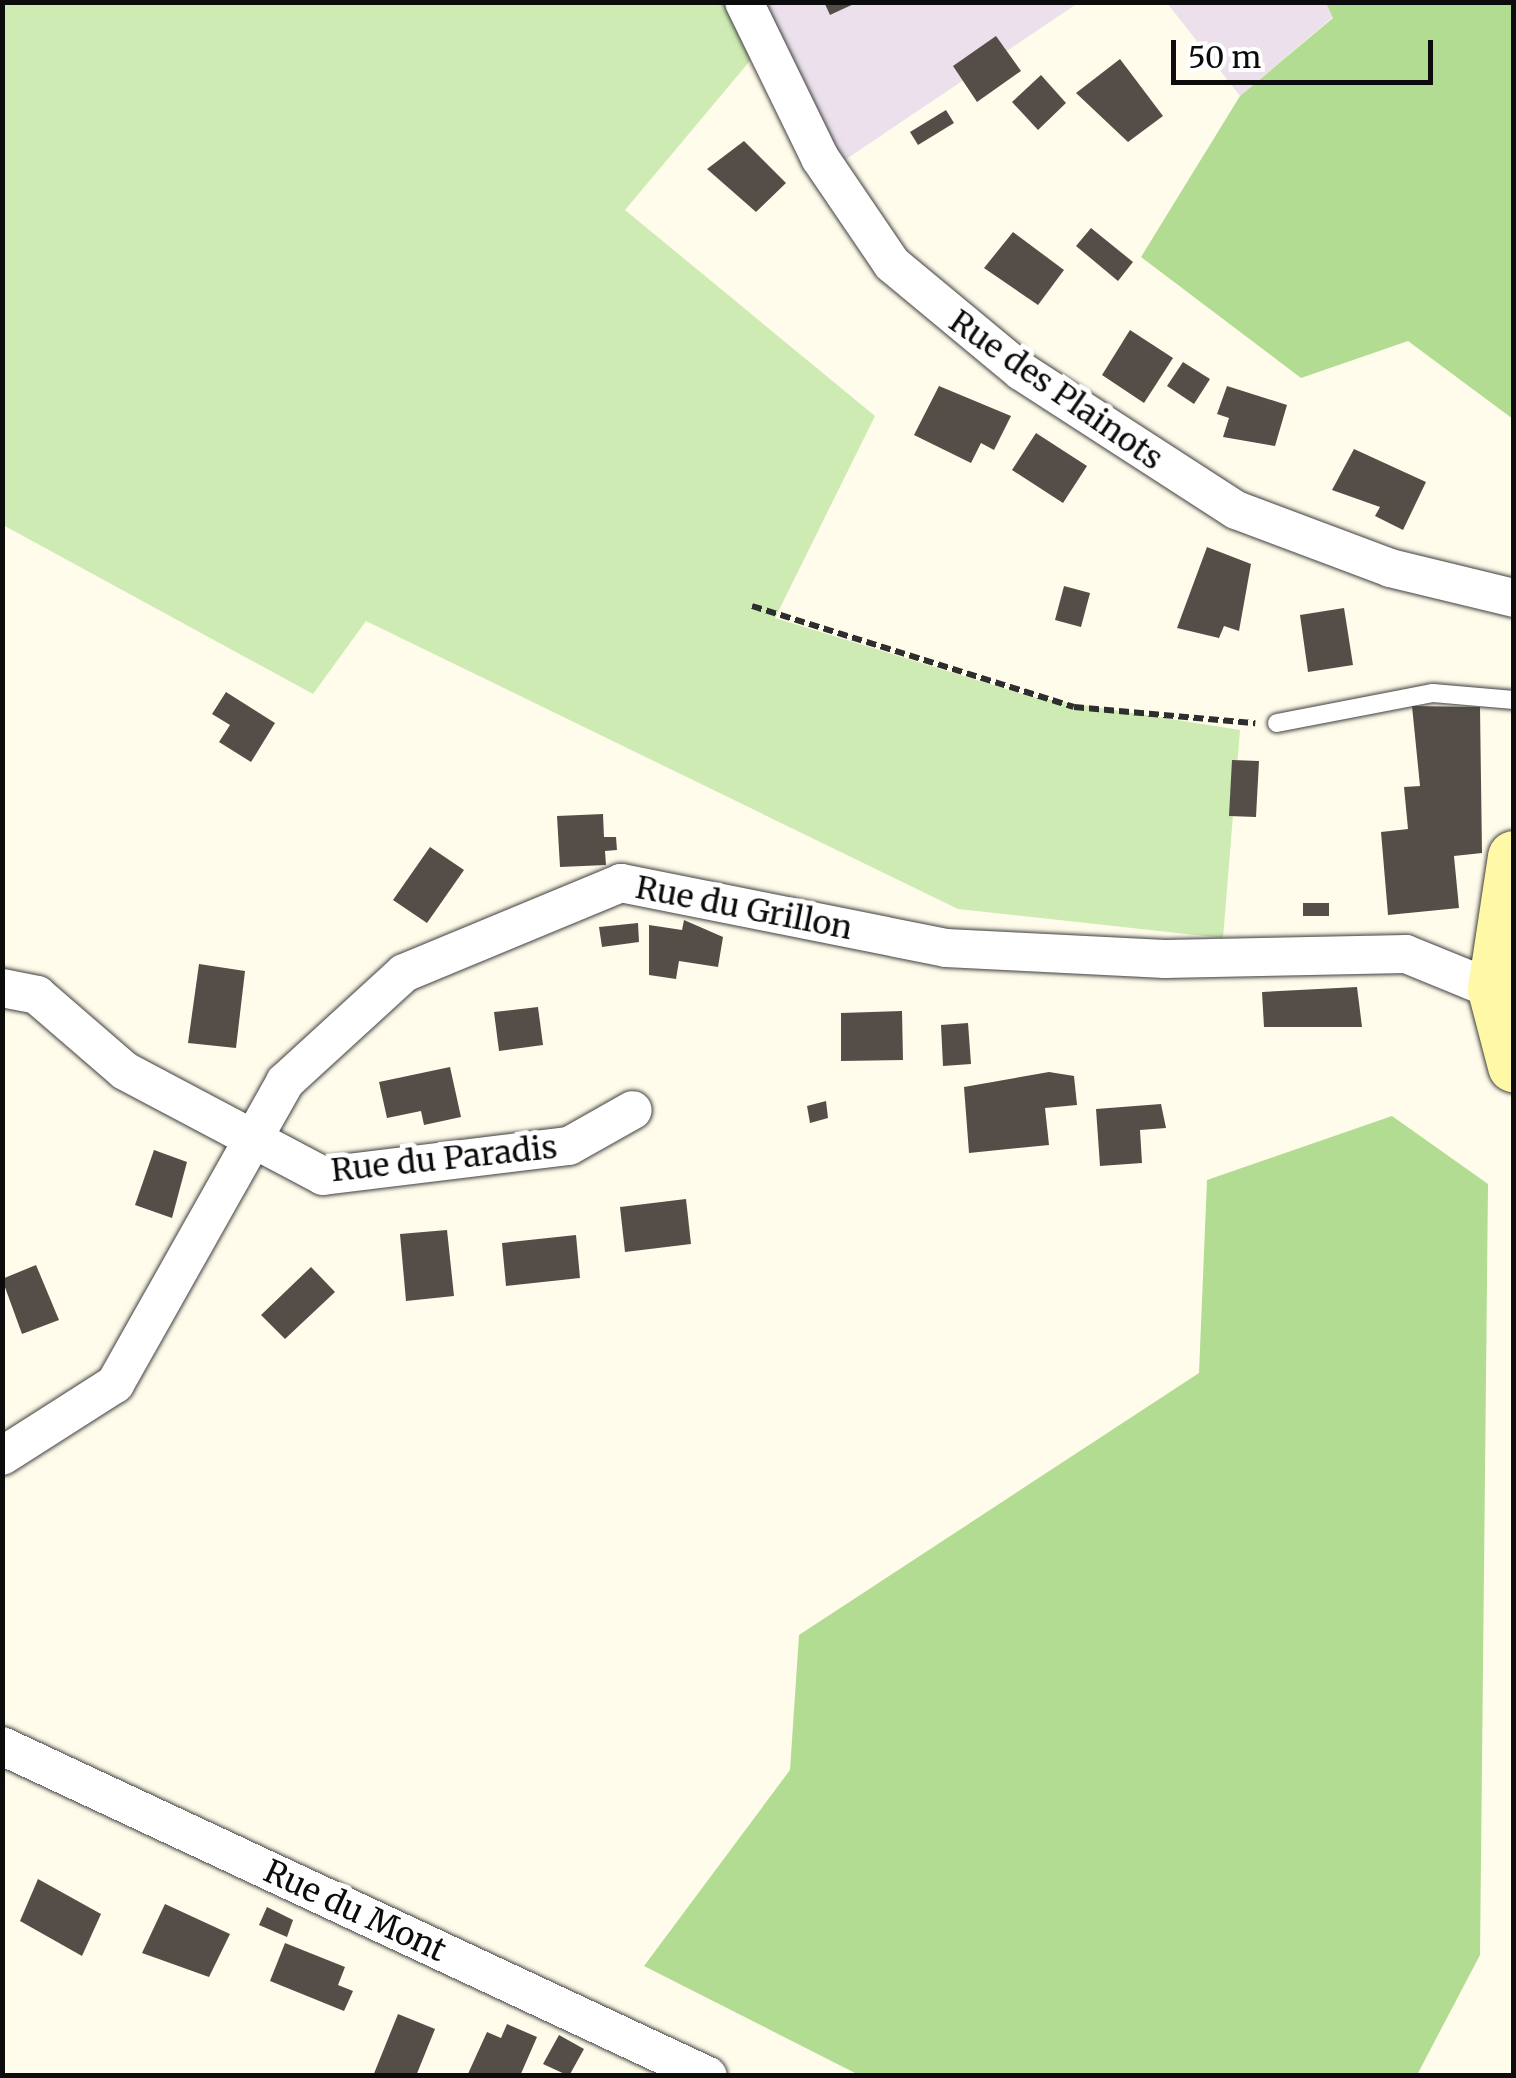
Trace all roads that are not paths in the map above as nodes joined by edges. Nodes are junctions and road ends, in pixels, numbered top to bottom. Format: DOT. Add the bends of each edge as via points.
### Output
graph roads {
  1 [pos="744,2"];
  2 [pos="1514,598"];
  3 [pos="1514,700"];
  4 [pos="1277,723"];
  5 [pos="1514,857"];
  6 [pos="2,988"];
  7 [pos="1494,990"];
  8 [pos="1514,1066"];
  9 [pos="632,1110"];
  10 [pos="252,1142"];
  11 [pos="2,1456"];
  12 [pos="2,1746"];
  13 [pos="708,2076"];
  1 -- 2 [label="street, Rue des Plainots" via="820,158 892,264 1021,371 1236,510 1390,568"];
  3 -- 4 [label="lane" via="1433,693"];
  5 -- 7 [label="main road"];
  6 -- 10 [label="street, Rue du Paradis" via="36,995 125,1071"];
  7 -- 8 [label="main road"];
  7 -- 10 [label="street, Rue du Grillon" via="1406,954 1165,959 946,948 621,883 404,973 285,1082"];
  9 -- 10 [label="street, Rue du Paradis" via="569,1146 323,1176"];
  10 -- 11 [label="street, Rue du Grillon" via="115,1384"];
  12 -- 13 [label="street, Rue du Mont"];
}
